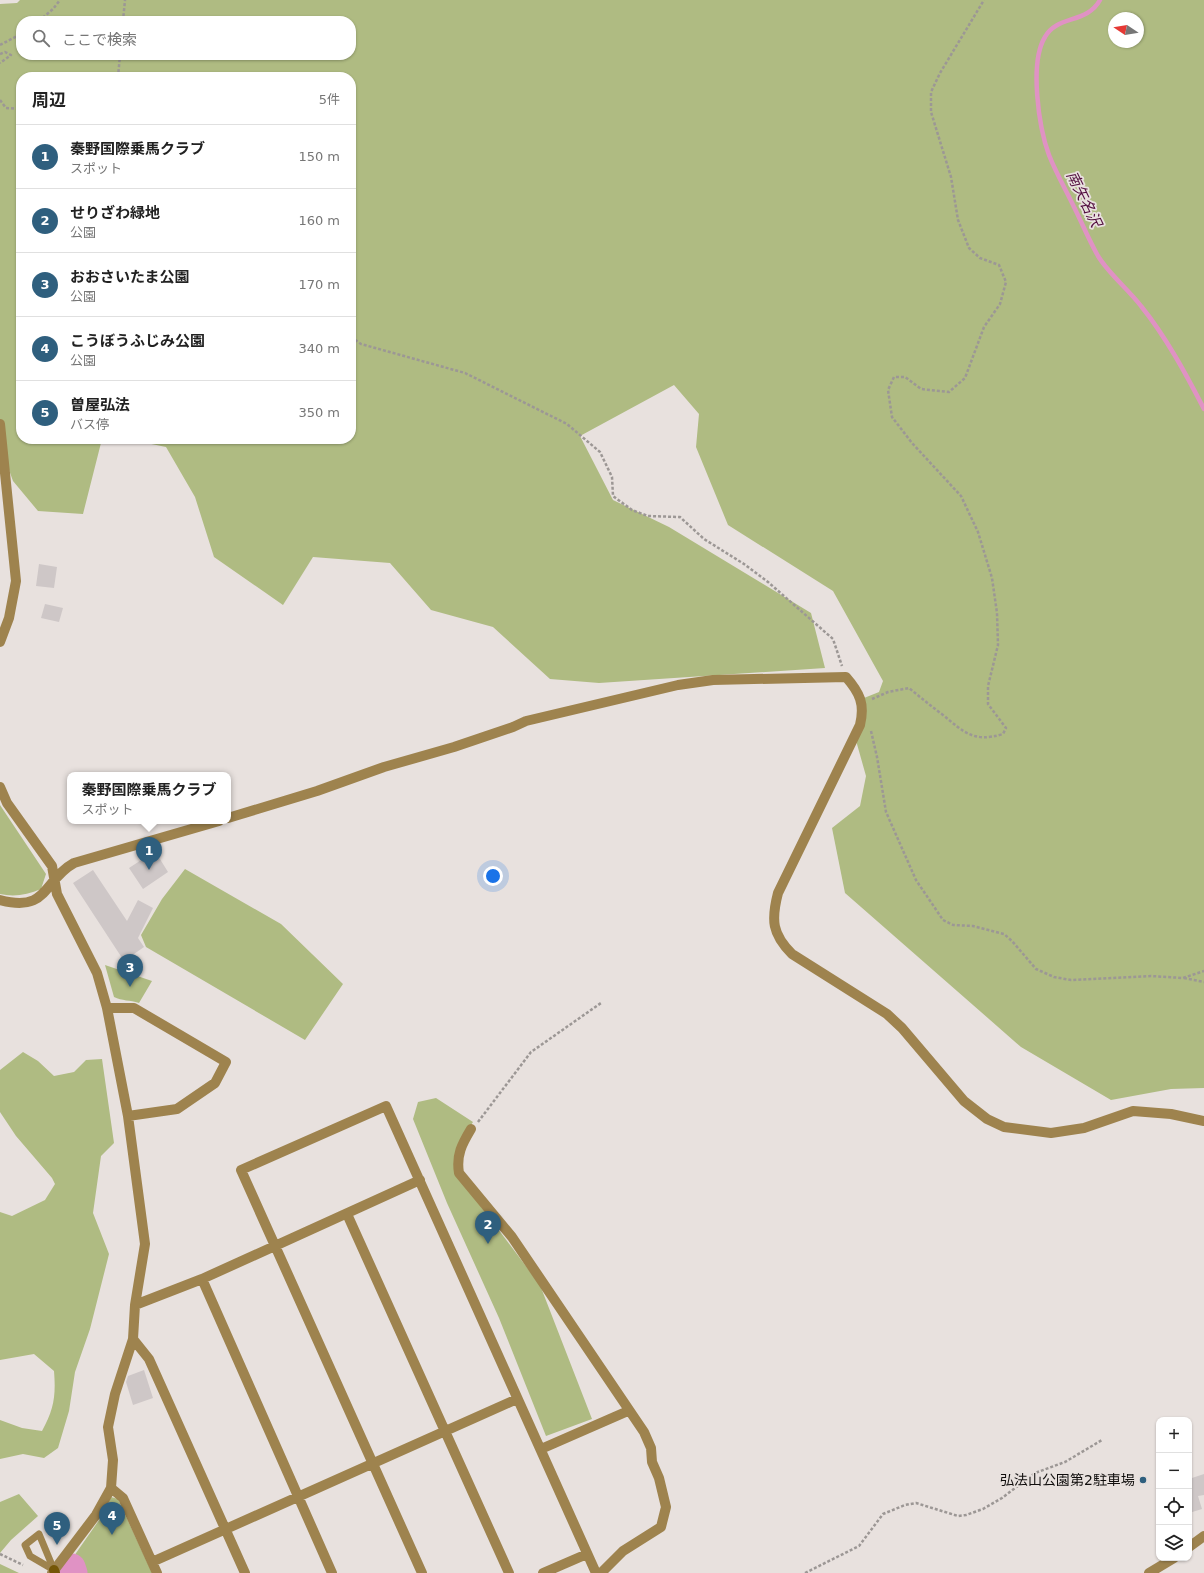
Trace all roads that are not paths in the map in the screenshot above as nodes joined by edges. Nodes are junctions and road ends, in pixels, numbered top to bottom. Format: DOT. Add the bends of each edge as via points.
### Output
graph roads {
  1 [pos="0,424"];
  2 [pos="0,642"];
  3 [pos="0,787"];
  4 [pos="231,817"];
  5 [pos="209,824"];
  6 [pos="55,881"];
  7 [pos="0,900"];
  8 [pos="107,1008"];
  9 [pos="128,1116"];
  10 [pos="1204,1122"];
  11 [pos="471,1129"];
  12 [pos="420,1180"];
  13 [pos="347,1214"];
  14 [pos="273,1245"];
  15 [pos="202,1279"];
  16 [pos="135,1305"];
  17 [pos="133,1339"];
  18 [pos="517,1399"];
  19 [pos="628,1411"];
  20 [pos="445,1431"];
  21 [pos="541,1449"];
  22 [pos="372,1464"];
  23 [pos="111,1488"];
  24 [pos="298,1497"];
  25 [pos="225,1530"];
  26 [pos="1204,1536"];
  27 [pos="1192,1545"];
  28 [pos="587,1554"];
  29 [pos="1169,1561"];
  30 [pos="152,1562"];
  31 [pos="54,1572"];
  32 [pos="157,1573"];
  33 [pos="245,1573"];
  34 [pos="332,1573"];
  35 [pos="422,1573"];
  36 [pos="508,1573"];
  37 [pos="543,1573"];
  38 [pos="596,1573"];
  39 [pos="601,1573"];
  40 [pos="1148,1573"];
  1 -- 2 [label="street" via="16,581 9,618"];
  3 -- 6 [label="street" via="7,803 52,866"];
  4 -- 10 [label="street" via="454,747 526,721 678,685 727,679 846,677 853,685 863,707 860,725 778,893 775,930 783,945 792,954 887,1014 964,1101 987,1120 1004,1127 1051,1133 1084,1128 1133,1111 1155,1111"];
  5 -- 6 [label="street" via="74,863 63,869"];
  6 -- 7 [label="street" via="41,898 30,902"];
  6 -- 8 [label="street" via="57,894 97,974"];
  8 -- 9 [label="street"];
  8 -- 9 [label="street" via="134,1008 226,1062 215,1082 177,1109"];
  9 -- 16 [label="street" via="145,1244"];
  11 -- 19 [label="street" via="461,1144 457,1162 459,1173 512,1237"];
  12 -- 13 [label="street"];
  12 -- 14 [label="street" via="386,1106 241,1170"];
  12 -- 18 [label="street"];
  13 -- 14 [label="street"];
  13 -- 20 [label="street"];
  14 -- 15 [label="street"];
  14 -- 22 [label="street"];
  15 -- 16 [label="street"];
  15 -- 24 [label="street"];
  16 -- 17 [label="street"];
  17 -- 23 [label="street" via="115,1394 108,1427 113,1460"];
  17 -- 25 [label="street" via="149,1359"];
  18 -- 20 [label="street"];
  18 -- 21 [label="street"];
  19 -- 21 [label="street"];
  19 -- 39 [label="street" via="644,1432 651,1448 652,1462 666,1507 661,1527 623,1551"];
  20 -- 22 [label="street"];
  20 -- 36 [label="street"];
  21 -- 28 [label="street"];
  22 -- 24 [label="street"];
  22 -- 35 [label="street"];
  23 -- 30 [label="street" via="123,1498"];
  23 -- 31 [label="street" via="96,1515"];
  24 -- 25 [label="street"];
  24 -- 34 [label="street"];
  25 -- 30 [label="street"];
  25 -- 33 [label="street"];
  26 -- 27 [label="street"];
  28 -- 37 [label="street"];
  28 -- 38 [label="street"];
  29 -- 40 [label="street"];
  30 -- 32 [label="street"];
  31 -- 31 [label="lane" via="30,1556 25,1544 39,1534"];
}
